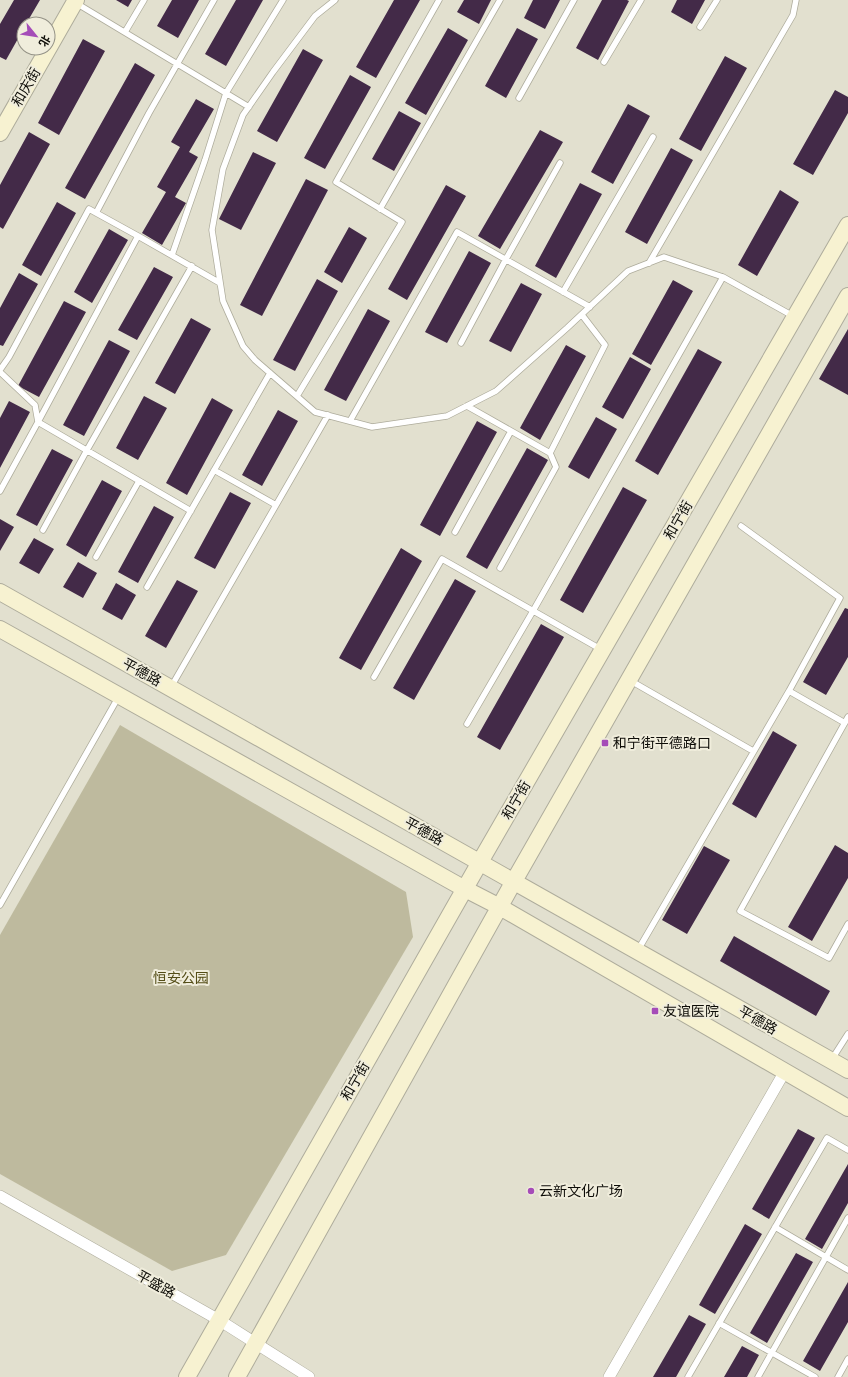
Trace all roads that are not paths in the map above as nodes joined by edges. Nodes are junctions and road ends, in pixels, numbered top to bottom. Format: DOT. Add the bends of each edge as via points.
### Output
graph roads {
  1 [pos="144,0"];
  2 [pos="214,0"];
  3 [pos="283,0"];
  4 [pos="335,0"];
  5 [pos="439,0"];
  6 [pos="500,0"];
  7 [pos="574,0"];
  8 [pos="641,0"];
  9 [pos="717,0"];
  10 [pos="796,0"];
  11 [pos="75,1"];
  12 [pos="700,27"];
  13 [pos="125,32"];
  14 [pos="604,62"];
  15 [pos="178,64"];
  16 [pos="226,93"];
  17 [pos="519,98"];
  18 [pos="249,107"];
  19 [pos="0,133"];
  20 [pos="653,137"];
  21 [pos="560,163"];
  22 [pos="380,209"];
  23 [pos="96,213"];
  24 [pos="848,225"];
  25 [pos="138,236"];
  26 [pos="172,255"];
  27 [pos="506,259"];
  28 [pos="649,263"];
  29 [pos="192,266"];
  30 [pos="723,278"];
  31 [pos="220,283"];
  32 [pos="563,292"];
  33 [pos="848,296"];
  34 [pos="590,307"];
  35 [pos="582,314"];
  36 [pos="796,317"];
  37 [pos="461,343"];
  38 [pos="0,371"];
  39 [pos="270,373"];
  40 [pos="297,396"];
  41 [pos="466,406"];
  42 [pos="328,415"];
  43 [pos="350,421"];
  44 [pos="38,422"];
  45 [pos="511,430"];
  46 [pos="87,450"];
  47 [pos="550,453"];
  48 [pos="214,470"];
  49 [pos="139,481"];
  50 [pos="0,491"];
  51 [pos="276,505"];
  52 [pos="191,511"];
  53 [pos="741,526"];
  54 [pos="43,530"];
  55 [pos="455,532"];
  56 [pos="96,557"];
  57 [pos="500,568"];
  58 [pos="146,587"];
  59 [pos="0,592"];
  60 [pos="534,611"];
  61 [pos="0,629"];
  62 [pos="603,650"];
  63 [pos="374,677"];
  64 [pos="629,680"];
  65 [pos="170,688"];
  66 [pos="789,691"];
  67 [pos="120,696"];
  68 [pos="848,717"];
  69 [pos="845,723"];
  70 [pos="467,724"];
  71 [pos="754,751"];
  72 [pos="480,862"];
  73 [pos="514,881"];
  74 [pos="465,889"];
  75 [pos="0,905"];
  76 [pos="500,906"];
  77 [pos="848,924"];
  78 [pos="637,951"];
  79 [pos="848,1034"];
  80 [pos="831,1061"];
  81 [pos="848,1070"];
  82 [pos="785,1071"];
  83 [pos="848,1108"];
  84 [pos="848,1150"];
  85 [pos="0,1196"];
  86 [pos="848,1218"];
  87 [pos="775,1227"];
  88 [pos="826,1257"];
  89 [pos="848,1270"];
  90 [pos="219,1320"];
  91 [pos="719,1323"];
  92 [pos="256,1344"];
  93 [pos="772,1353"];
  94 [pos="848,1359"];
  95 [pos="187,1377"];
  96 [pos="237,1377"];
  97 [pos="309,1377"];
  98 [pos="609,1377"];
  99 [pos="688,1377"];
  100 [pos="758,1377"];
  101 [pos="815,1377"];
  102 [pos="838,1377"];
  1 -- 13 [label="lane"];
  2 -- 15 [label="lane"];
  3 -- 16 [label="lane"];
  4 -- 18 [label="lane" via="315,16"];
  5 -- 22 [label="lane" via="336,182"];
  6 -- 22 [label="lane"];
  7 -- 17 [label="lane"];
  8 -- 14 [label="lane"];
  9 -- 12 [label="lane"];
  10 -- 28 [label="lane" via="793,15"];
  11 -- 13 [label="lane"];
  11 -- 19 [label="main road, 和庆街"];
  13 -- 15 [label="lane"];
  15 -- 16 [label="lane"];
  15 -- 23 [label="lane"];
  16 -- 18 [label="lane"];
  16 -- 26 [label="lane"];
  18 -- 31 [label="lane" via="243,115 224,169 212,230"];
  20 -- 32 [label="lane"];
  21 -- 27 [label="lane"];
  22 -- 40 [label="lane" via="402,222"];
  23 -- 25 [label="lane"];
  23 -- 38 [label="lane" via="89,209"];
  24 -- 36 [label="main road, 和宁街"];
  25 -- 26 [label="lane"];
  25 -- 44 [label="lane"];
  26 -- 29 [label="lane"];
  27 -- 32 [label="lane"];
  27 -- 37 [label="lane"];
  27 -- 43 [label="lane" via="457,232"];
  28 -- 30 [label="lane" via="664,257"];
  28 -- 34 [label="lane" via="628,271"];
  29 -- 31 [label="lane"];
  29 -- 46 [label="lane"];
  30 -- 36 [label="lane"];
  30 -- 60 [label="lane"];
  31 -- 39 [label="lane" via="223,301 243,346"];
  32 -- 34 [label="lane"];
  33 -- 64 [label="main road"];
  34 -- 35 [label="lane"];
  35 -- 41 [label="lane" via="496,391"];
  35 -- 47 [label="lane" via="605,345"];
  36 -- 62 [label="main road, 和宁街"];
  38 -- 44 [label="lane" via="35,406"];
  39 -- 40 [label="lane"];
  39 -- 48 [label="lane"];
  40 -- 42 [label="lane" via="315,412"];
  41 -- 43 [label="lane" via="447,416 372,427"];
  41 -- 45 [label="lane"];
  42 -- 43 [label="lane"];
  42 -- 51 [label="lane"];
  44 -- 46 [label="lane"];
  44 -- 50 [label="lane"];
  45 -- 47 [label="lane"];
  45 -- 55 [label="lane"];
  46 -- 49 [label="lane"];
  46 -- 54 [label="lane"];
  47 -- 57 [label="lane" via="556,467"];
  48 -- 51 [label="lane"];
  48 -- 52 [label="lane"];
  49 -- 52 [label="lane"];
  49 -- 56 [label="lane"];
  51 -- 65 [label="lane"];
  52 -- 58 [label="lane"];
  53 -- 66 [label="lane" via="840,598"];
  59 -- 65 [label="main road, 平德路"];
  60 -- 62 [label="lane"];
  60 -- 63 [label="lane" via="442,559"];
  60 -- 70 [label="lane"];
  61 -- 67 [label="main road"];
  62 -- 72 [label="main road, 和宁街"];
  64 -- 71 [label="lane"];
  64 -- 73 [label="main road"];
  65 -- 72 [label="main road, 平德路"];
  66 -- 69 [label="lane"];
  66 -- 71 [label="lane"];
  67 -- 74 [label="main road"];
  67 -- 75 [label="lane"];
  68 -- 69 [label="lane"];
  69 -- 77 [label="lane" via="740,911 829,958"];
  71 -- 78 [label="lane"];
  72 -- 73 [label="main road, 平德路"];
  72 -- 74 [label="main road, 和宁街"];
  73 -- 76 [label="main road"];
  73 -- 78 [label="main road, 平德路"];
  74 -- 76 [label="main road"];
  74 -- 90 [label="main road, 和宁街"];
  76 -- 82 [label="main road"];
  76 -- 92 [label="main road"];
  78 -- 80 [label="main road, 平德路"];
  79 -- 80 [label="lane"];
  80 -- 81 [label="main road, 平德路"];
  82 -- 83 [label="main road"];
  82 -- 98 [label="street"];
  84 -- 87 [label="lane" via="827,1138"];
  85 -- 90 [label="street, 平盛路"];
  86 -- 88 [label="lane"];
  87 -- 88 [label="lane"];
  87 -- 91 [label="lane"];
  88 -- 89 [label="lane"];
  88 -- 93 [label="lane"];
  90 -- 92 [label="street, 平盛路"];
  90 -- 95 [label="main road, 和宁街"];
  91 -- 93 [label="lane"];
  91 -- 99 [label="lane"];
  92 -- 96 [label="main road"];
  92 -- 97 [label="street, 平盛路"];
  93 -- 100 [label="lane"];
  93 -- 101 [label="lane"];
  94 -- 102 [label="lane"];
}
